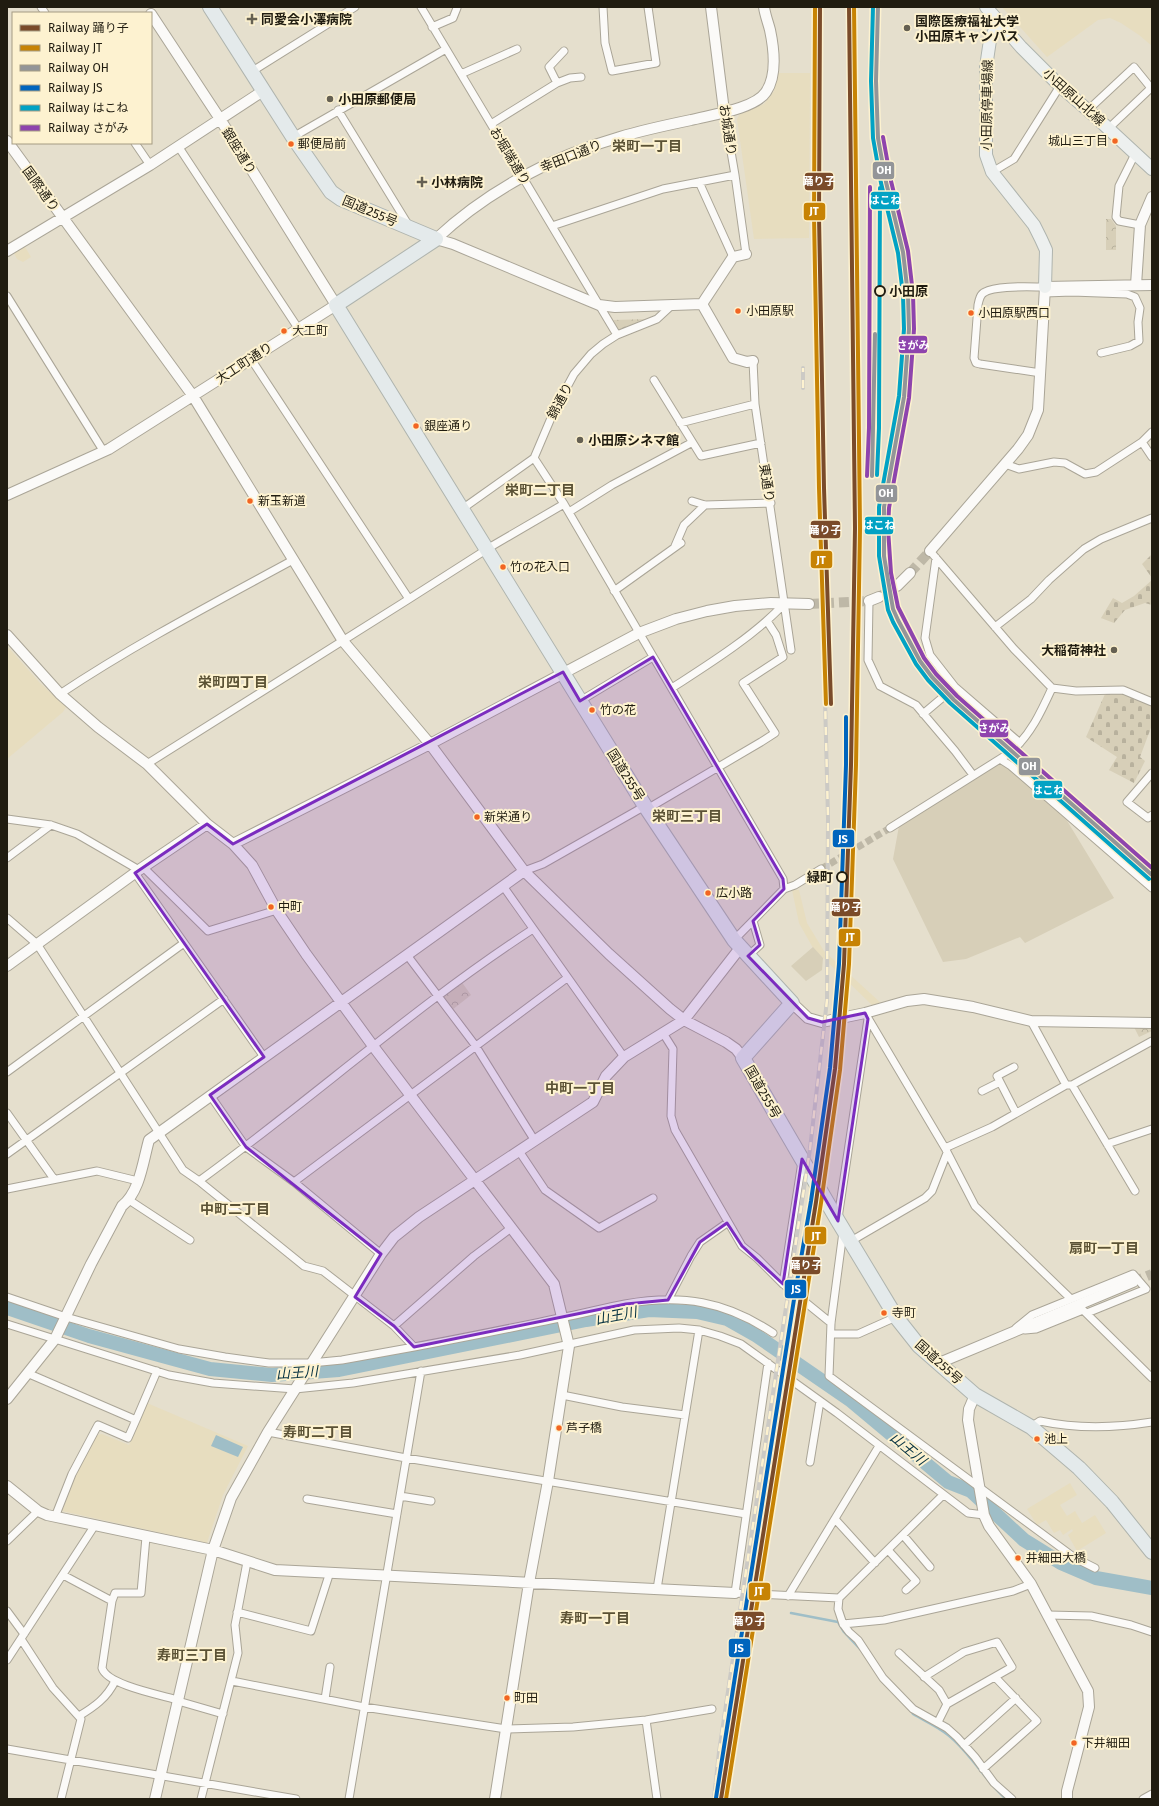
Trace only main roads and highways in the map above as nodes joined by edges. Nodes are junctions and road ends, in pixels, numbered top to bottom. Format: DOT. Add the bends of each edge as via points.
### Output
graph roads {
  1 [pos="986,7"];
  2 [pos="214,8"];
  3 [pos="999,22"];
  4 [pos="1152,169"];
  5 [pos="1045,290"];
  6 [pos="336,305"];
  7 [pos="462,509"];
  8 [pos="1151,1550"];
  1 -- 3 [label="main road"];
  2 -- 6 [label="highway, 国道255号" via="263,91 336,196 436,239"];
  3 -- 4 [label="main road, 小田原山北線" via="1060,86"];
  3 -- 5 [label="main road, 小田原停車場線" via="990,40 986,67 986,155 992,172 1034,225 1046,250"];
  6 -- 7 [label="highway, 銀座通り"];
  7 -- 8 [label="highway, 国道255号" via="646,808 741,948 792,1003 743,1058 896,1317 919,1346 975,1395 1031,1427 1079,1468 1112,1502"];
}
